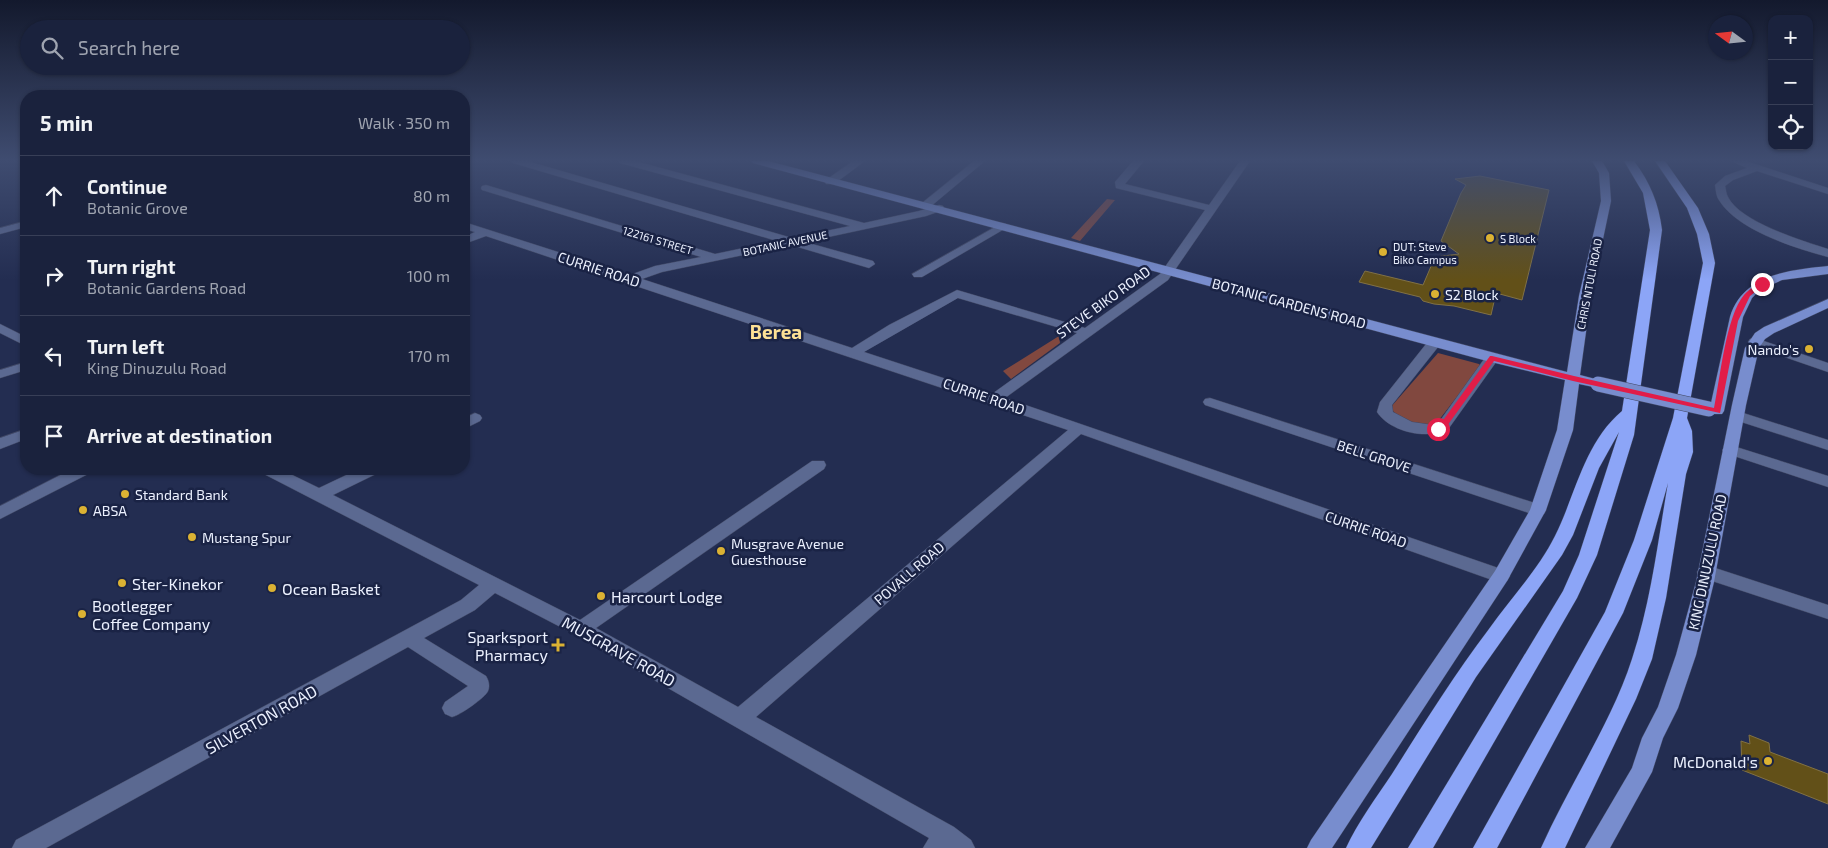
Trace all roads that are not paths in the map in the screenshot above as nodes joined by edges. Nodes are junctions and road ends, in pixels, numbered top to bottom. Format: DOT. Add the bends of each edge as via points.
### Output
graph roads {
  1 [pos="528,201"];
  2 [pos="651,201"];
  3 [pos="770,201"];
  4 [pos="909,201"];
  5 [pos="931,201"];
  6 [pos="1175,201"];
  7 [pos="1218,201"];
  8 [pos="1606,201"];
  9 [pos="1651,201"];
  10 [pos="1689,201"];
  11 [pos="1725,201"];
  12 [pos="926,205"];
  13 [pos="939,208"];
  14 [pos="1212,210"];
  15 [pos="20,226"];
  16 [pos="864,226"];
  17 [pos="1002,226"];
  18 [pos="470,227"];
  19 [pos="0,231"];
  20 [pos="486,232"];
  21 [pos="470,239"];
  22 [pos="792,242"];
  23 [pos="1828,253"];
  24 [pos="715,257"];
  25 [pos="869,264"];
  26 [pos="1169,270"];
  27 [pos="1828,270"];
  28 [pos="918,274"];
  29 [pos="631,280"];
  30 [pos="1828,303"];
  31 [pos="0,328"];
  32 [pos="1086,332"];
  33 [pos="20,339"];
  34 [pos="1435,342"];
  35 [pos="1755,342"];
  36 [pos="854,352"];
  37 [pos="1492,358"];
  38 [pos="20,368"];
  39 [pos="1828,368"];
  40 [pos="0,374"];
  41 [pos="1573,378"];
  42 [pos="994,399"];
  43 [pos="1210,402"];
  44 [pos="1713,410"];
  45 [pos="1631,411"];
  46 [pos="1737,416"];
  47 [pos="1680,418"];
  48 [pos="1078,428"];
  49 [pos="20,436"];
  50 [pos="0,444"];
  51 [pos="1828,445"];
  52 [pos="1730,450"];
  53 [pos="818,465"];
  54 [pos="73,475"];
  55 [pos="280,475"];
  56 [pos="360,475"];
  57 [pos="1828,482"];
  58 [pos="319,495"];
  59 [pos="1538,510"];
  60 [pos="0,513"];
  61 [pos="1706,572"];
  62 [pos="1501,576"];
  63 [pos="493,584"];
  64 [pos="1828,612"];
  65 [pos="581,629"];
  66 [pos="409,638"];
  67 [pos="452,708"];
  68 [pos="740,718"];
  69 [pos="948,844"];
  70 [pos="1601,847"];
  71 [pos="24,848"];
  72 [pos="1319,848"];
  73 [pos="1358,848"];
  74 [pos="1420,848"];
  75 [pos="1485,848"];
  76 [pos="1553,848"];
  1 -- 24 [label="street, 122161 STREET"];
  2 -- 22 [label="street"];
  3 -- 16 [label="street"];
  4 -- 12 [label="main road, BOTANIC GARDENS ROAD"];
  5 -- 12 [label="street"];
  6 -- 14 [label="street"];
  7 -- 14 [label="street, STEVE BIKO ROAD"];
  8 -- 41 [label="main road, CHRIS NTULI ROAD" via="1585,296"];
  9 -- 45 [label="highway" via="1656,230"];
  10 -- 47 [label="highway" via="1707,243 1709,263"];
  11 -- 23 [label="street" via="1731,210 1748,221"];
  12 -- 13 [label="main road, BOTANIC GARDENS ROAD"];
  13 -- 16 [label="street, BOTANIC AVENUE"];
  13 -- 17 [label="main road, BOTANIC GARDENS ROAD"];
  14 -- 26 [label="street, STEVE BIKO ROAD"];
  15 -- 19 [label="street"];
  16 -- 22 [label="street, BOTANIC AVENUE"];
  17 -- 26 [label="main road, BOTANIC GARDENS ROAD"];
  17 -- 28 [label="street"];
  18 -- 20 [label="street, CURRIE ROAD"];
  20 -- 21 [label="street"];
  20 -- 29 [label="street, CURRIE ROAD"];
  22 -- 24 [label="street, BOTANIC AVENUE"];
  22 -- 25 [label="street"];
  24 -- 29 [label="street, BOTANIC AVENUE" via="659,269"];
  26 -- 32 [label="street, STEVE BIKO ROAD" via="1164,277"];
  26 -- 34 [label="main road, BOTANIC GARDENS ROAD"];
  27 -- 44 [label="main road" via="1775,279 1754,288 1747,295 1735,321"];
  29 -- 36 [label="street, CURRIE ROAD"];
  30 -- 35 [label="main road" via="1769,330"];
  31 -- 33 [label="street"];
  32 -- 36 [label="street" via="959,294"];
  32 -- 42 [label="street, STEVE BIKO ROAD"];
  34 -- 37 [label="main road, BOTANIC GARDENS ROAD"];
  34 -- 37 [label="street" via="1385,405 1384,412 1388,417 1425,430 1438,429"];
  35 -- 39 [label="street"];
  35 -- 46 [label="main road, KING DINUZULU ROAD"];
  36 -- 42 [label="street, CURRIE ROAD"];
  37 -- 41 [label="main road, BOTANIC GARDENS ROAD"];
  38 -- 40 [label="street"];
  41 -- 44 [label="main road, BOTANIC GARDENS ROAD, bridge"];
  41 -- 59 [label="main road" via="1565,430"];
  42 -- 48 [label="street, CURRIE ROAD"];
  43 -- 59 [label="street, BELL GROVE"];
  44 -- 46 [label="main road, BOTANIC GARDENS ROAD"];
  45 -- 73 [label="highway" via="1607,434 1563,536 1542,574 1488,645"];
  45 -- 74 [label="highway" via="1594,538 1571,592"];
  46 -- 51 [label="street"];
  46 -- 52 [label="main road, KING DINUZULU ROAD"];
  47 -- 75 [label="highway" via="1643,540 1617,605"];
  47 -- 76 [label="highway" via="1685,452 1642,659 1626,700"];
  48 -- 62 [label="street, CURRIE ROAD"];
  48 -- 68 [label="street, POVALL ROAD"];
  49 -- 50 [label="street"];
  52 -- 57 [label="street"];
  52 -- 61 [label="main road, KING DINUZULU ROAD"];
  53 -- 65 [label="street"];
  54 -- 60 [label="street"];
  55 -- 58 [label="street, MUSGRAVE ROAD"];
  56 -- 58 [label="street"];
  58 -- 63 [label="street, MUSGRAVE ROAD"];
  59 -- 62 [label="main road"];
  61 -- 64 [label="street"];
  61 -- 70 [label="main road, KING DINUZULU ROAD" via="1686,655 1668,708 1641,772"];
  62 -- 72 [label="main road"];
  63 -- 65 [label="street, MUSGRAVE ROAD"];
  63 -- 66 [label="street, SILVERTON ROAD" via="468,606"];
  65 -- 68 [label="street, MUSGRAVE ROAD"];
  66 -- 67 [label="street" via="479,682 479,689"];
  66 -- 71 [label="street, SILVERTON ROAD"];
  68 -- 69 [label="street, MUSGRAVE ROAD"];
}
